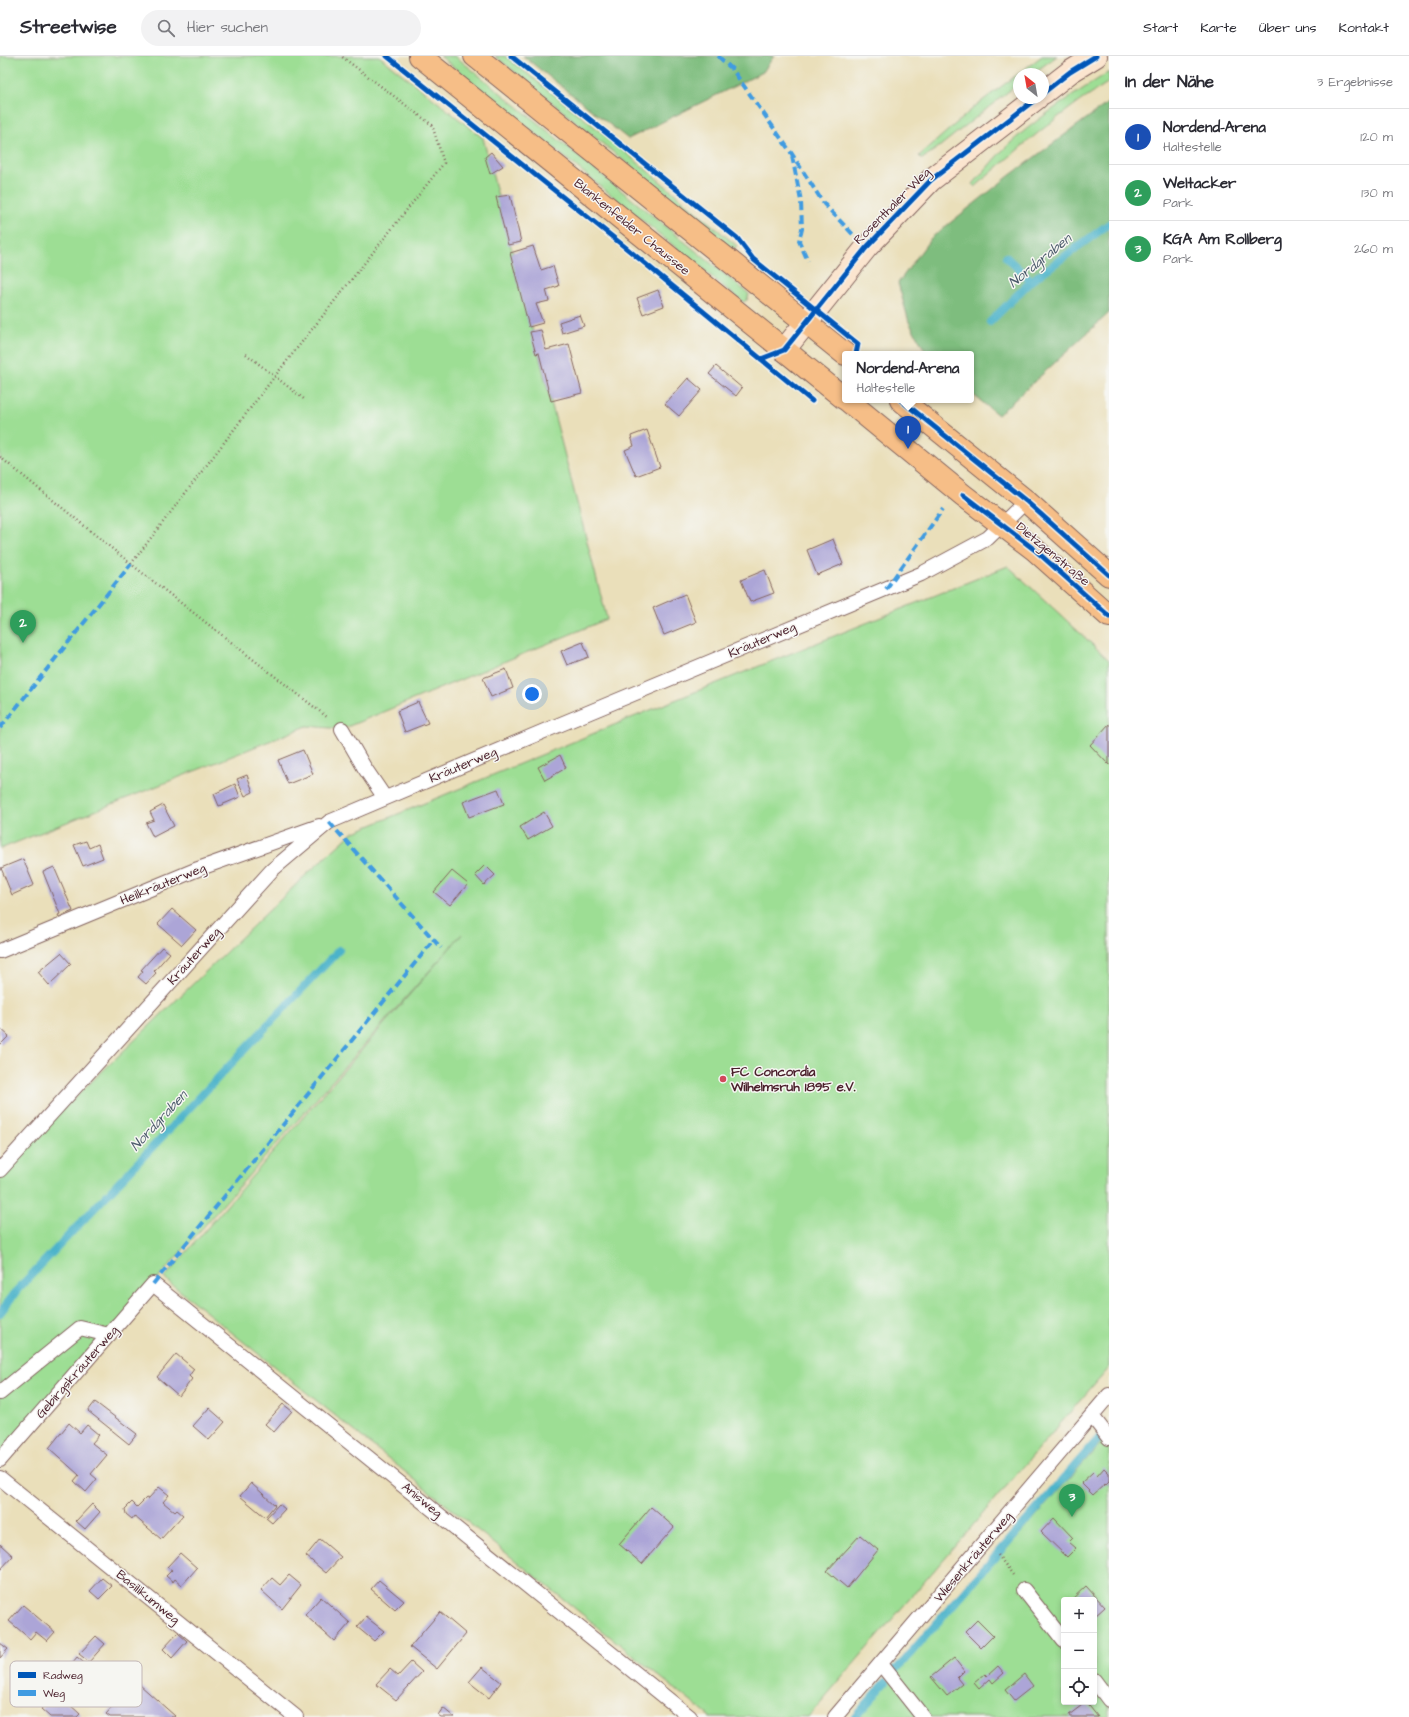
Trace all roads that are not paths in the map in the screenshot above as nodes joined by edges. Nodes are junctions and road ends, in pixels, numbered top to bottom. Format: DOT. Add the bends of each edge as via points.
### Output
graph roads {
  1 [pos="420,56"];
  2 [pos="475,56"];
  3 [pos="1096,56"];
  4 [pos="1049,88"];
  5 [pos="1029,104"];
  6 [pos="806,322"];
  7 [pos="784,350"];
  8 [pos="842,352"];
  9 [pos="841,396"];
  10 [pos="850,403"];
  11 [pos="905,403"];
  12 [pos="1026,500"];
  13 [pos="1001,524"];
  14 [pos="1109,575"];
  15 [pos="1109,616"];
  16 [pos="342,729"];
  17 [pos="385,798"];
  18 [pos="329,822"];
  19 [pos="0,951"];
  20 [pos="0,1170"];
  21 [pos="153,1284"];
  22 [pos="109,1335"];
  23 [pos="0,1393"];
  24 [pos="1109,1395"];
  25 [pos="1092,1416"];
  26 [pos="1109,1438"];
  27 [pos="0,1460"];
  28 [pos="0,1478"];
  29 [pos="1024,1590"];
  30 [pos="1061,1637"];
  31 [pos="881,1664"];
  32 [pos="1097,1684"];
  33 [pos="1109,1700"];
  34 [pos="296,1717"];
  35 [pos="690,1717"];
  36 [pos="835,1717"];
  37 [pos="922,1717"];
  1 -- 7 [label="main road, Blankenfelder Chaussee"];
  2 -- 6 [label="main road"];
  3 -- 4 [label="main road"];
  5 -- 6 [label="main road, Rosenthaler Weg" via="931,180 866,248"];
  6 -- 7 [label="main road, Rosenthaler Weg"];
  6 -- 8 [label="main road"];
  7 -- 9 [label="main road, Blankenfelder Chaussee"];
  10 -- 13 [label="main road, Blankenfelder Chaussee"];
  11 -- 12 [label="main road"];
  12 -- 13 [label="lane, Kräuterweg"];
  12 -- 14 [label="main road, Dietzgenstraße"];
  13 -- 15 [label="main road, Dietzgenstraße" via="1035,550"];
  13 -- 17 [label="lane, Kräuterweg" via="988,538 921,574"];
  16 -- 17 [label="lane"];
  17 -- 18 [label="lane, Kräuterweg"];
  18 -- 19 [label="lane, Heilkräuterweg" via="198,870"];
  18 -- 20 [label="lane, Kräuterweg" via="272,870"];
  21 -- 22 [label="lane, Gebirgskräuterweg"];
  21 -- 35 [label="lane, Anisweg"];
  22 -- 23 [label="lane" via="80,1328"];
  22 -- 27 [label="lane, Gebirgskräuterweg"];
  24 -- 25 [label="lane, Wiesenkräuterweg"];
  25 -- 26 [label="lane"];
  25 -- 31 [label="lane, Wiesenkräuterweg"];
  28 -- 34 [label="lane, Basilikumweg"];
  29 -- 30 [label="lane"];
  31 -- 36 [label="lane, Wiesenkräuterweg"];
  31 -- 37 [label="lane"];
  32 -- 33 [label="lane"];
}
